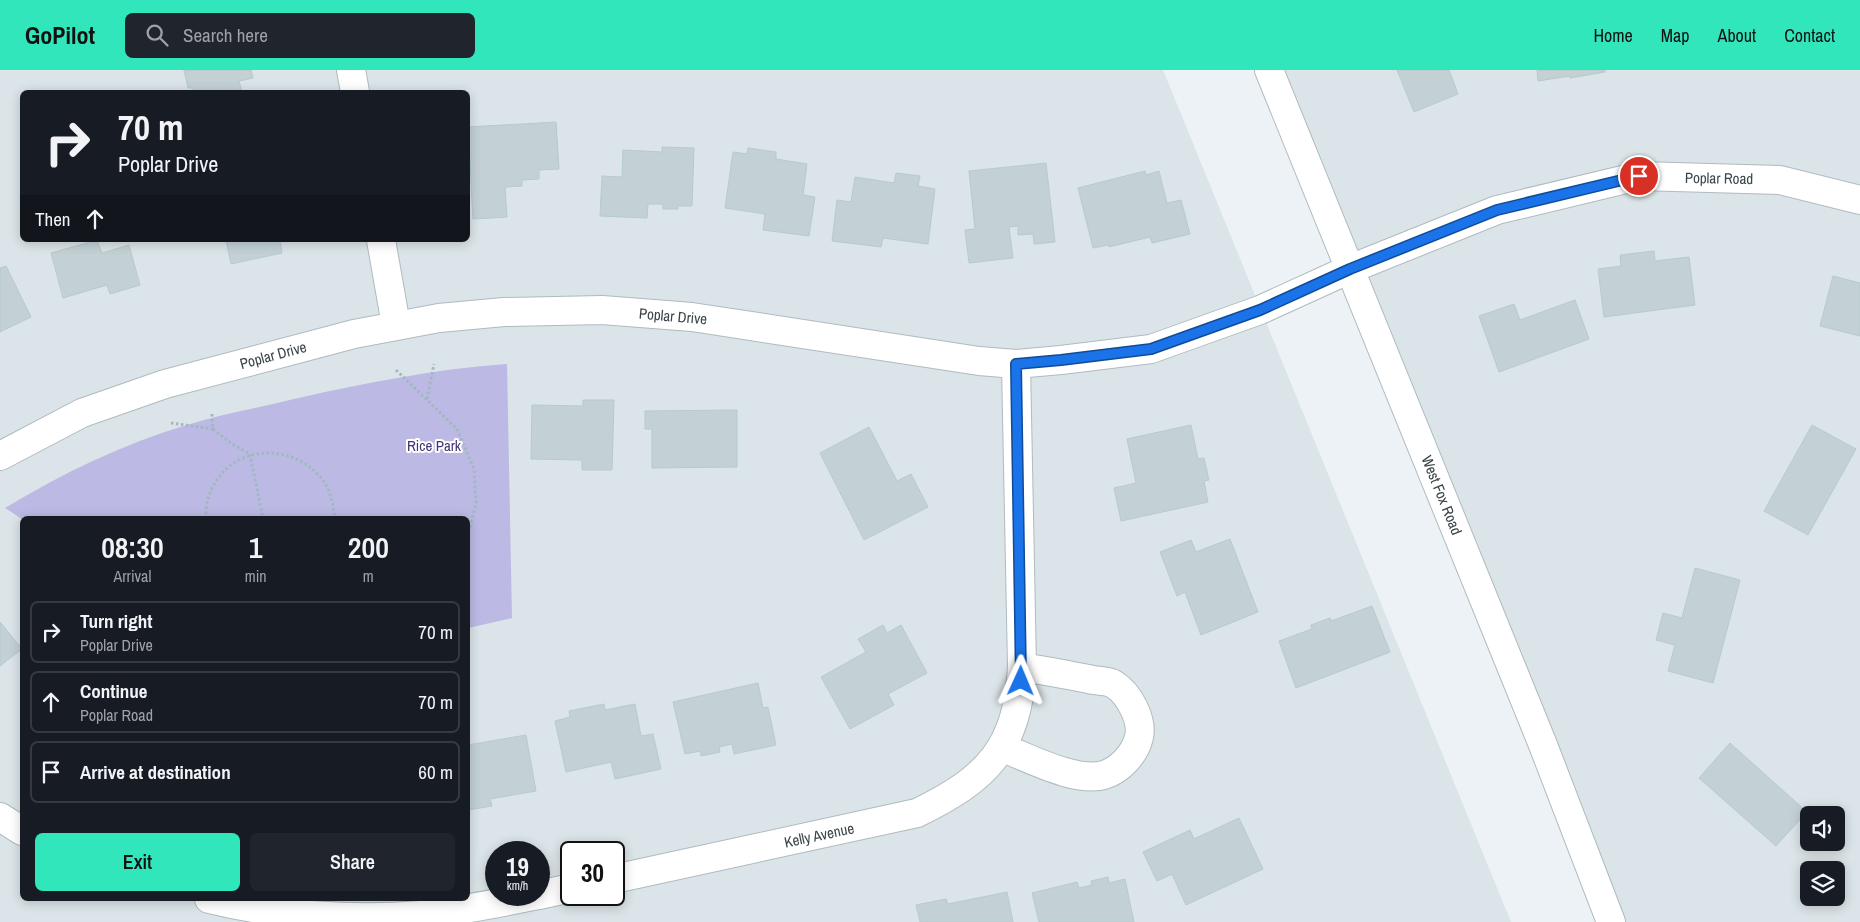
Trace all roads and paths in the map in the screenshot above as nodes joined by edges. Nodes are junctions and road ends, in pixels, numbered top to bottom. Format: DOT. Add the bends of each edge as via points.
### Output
graph roads {
  1 [pos="351,70"];
  2 [pos="1269,70"];
  3 [pos="355,90"];
  4 [pos="1860,200"];
  5 [pos="381,242"];
  6 [pos="1350,269"];
  7 [pos="396,325"];
  8 [pos="434,364"];
  9 [pos="1016,364"];
  10 [pos="396,370"];
  11 [pos="427,400"];
  12 [pos="212,414"];
  13 [pos="171,423"];
  14 [pos="213,429"];
  15 [pos="250,454"];
  16 [pos="0,456"];
  17 [pos="206,516"];
  18 [pos="262,516"];
  19 [pos="335,516"];
  20 [pos="470,528"];
  21 [pos="1022,667"];
  22 [pos="1003,748"];
  23 [pos="0,817"];
  24 [pos="20,830"];
  25 [pos="625,877"];
  26 [pos="217,901"];
  27 [pos="485,906"];
  28 [pos="1611,922"];
  1 -- 3 [label="street"];
  2 -- 6 [label="street, West Fox Road"];
  4 -- 6 [label="street, Poplar Road" via="1780,180 1639,176 1497,210"];
  5 -- 7 [label="street"];
  6 -- 9 [label="street, Poplar Drive" via="1260,310 1151,349"];
  6 -- 28 [label="street, West Fox Road" via="1543,745"];
  7 -- 9 [label="street, Poplar Drive" via="504,312 602,310 692,317"];
  7 -- 16 [label="street, Poplar Drive" via="165,384 82,413"];
  8 -- 11 [label="path"];
  9 -- 21 [label="street, Kelly Avenue"];
  10 -- 11 [label="path"];
  11 -- 20 [label="path" via="457,429 474,469 476,502"];
  12 -- 14 [label="path"];
  13 -- 14 [label="path"];
  14 -- 15 [label="path"];
  15 -- 17 [label="path" via="231,464 217,480 208,499"];
  15 -- 18 [label="path"];
  15 -- 19 [label="path" via="287,455 307,464 323,480 333,500"];
  21 -- 22 [label="street, Kelly Avenue" via="1021,695"];
  21 -- 22 [label="street" via="1114,684 1128,695 1136,714 1139,737 1132,753 1120,767 1104,775 1085,776 1062,771"];
  22 -- 25 [label="street, Kelly Avenue" via="978,777 944,800 917,813"];
  23 -- 24 [label="street"];
  26 -- 27 [label="street" via="296,913 360,916 420,915"];
}
